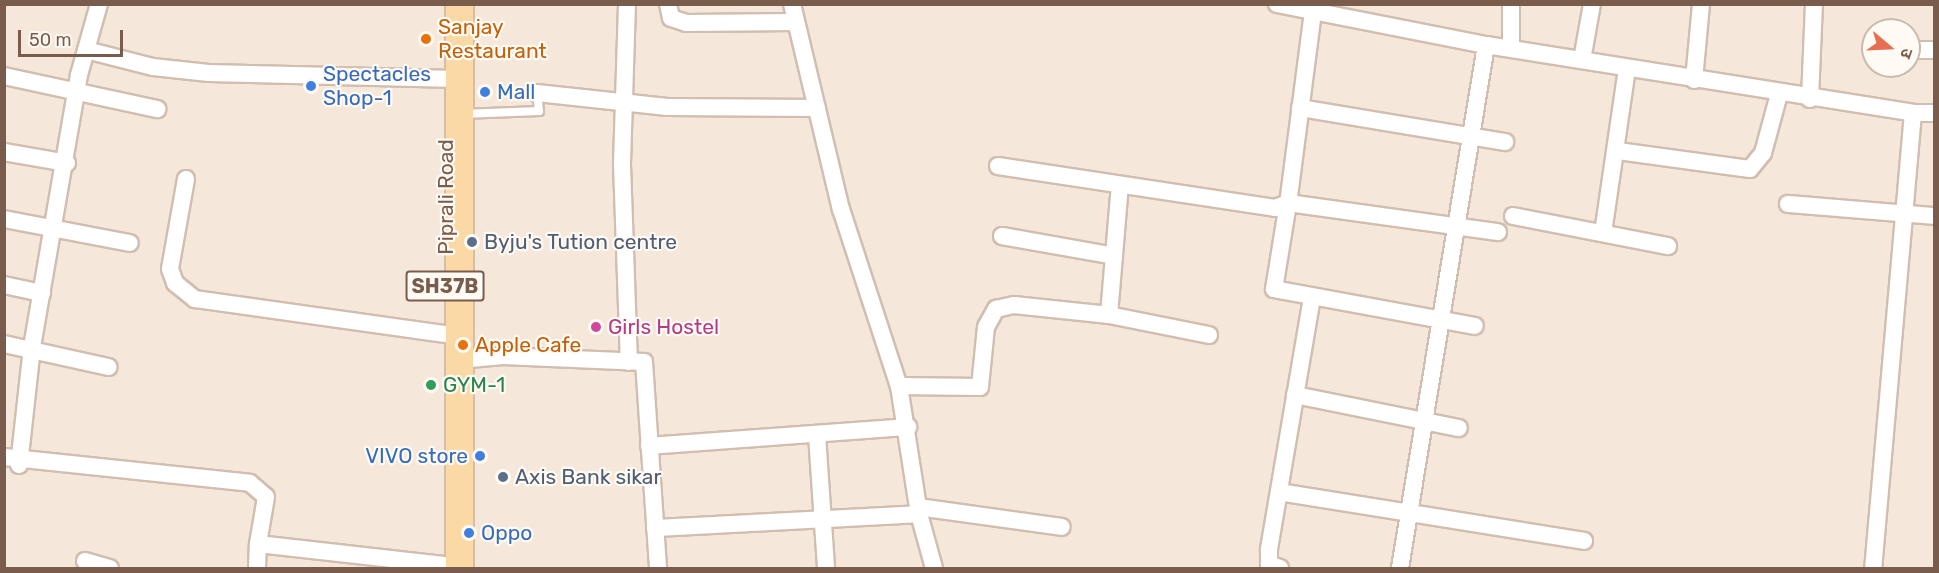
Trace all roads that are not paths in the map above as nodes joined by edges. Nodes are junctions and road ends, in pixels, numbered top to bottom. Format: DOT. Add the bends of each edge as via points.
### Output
graph roads {
  1 [pos="99,4"];
  2 [pos="447,4"];
  3 [pos="459,4"];
  4 [pos="627,4"];
  5 [pos="668,4"];
  6 [pos="792,4"];
  7 [pos="1277,4"];
  8 [pos="1510,4"];
  9 [pos="1592,4"];
  10 [pos="1701,4"];
  11 [pos="1814,4"];
  12 [pos="1314,6"];
  13 [pos="796,22"];
  14 [pos="1486,45"];
  15 [pos="1511,48"];
  16 [pos="86,50"];
  17 [pos="1582,60"];
  18 [pos="1627,68"];
  19 [pos="4,76"];
  20 [pos="447,79"];
  21 [pos="1694,80"];
  22 [pos="77,93"];
  23 [pos="537,93"];
  24 [pos="1779,94"];
  25 [pos="1810,99"];
  26 [pos="623,104"];
  27 [pos="817,108"];
  28 [pos="1300,108"];
  29 [pos="157,109"];
  30 [pos="1913,113"];
  31 [pos="1935,113"];
  32 [pos="460,114"];
  33 [pos="1471,140"];
  34 [pos="1505,142"];
  35 [pos="1618,151"];
  36 [pos="4,153"];
  37 [pos="67,163"];
  38 [pos="998,166"];
  39 [pos="186,178"];
  40 [pos="1120,185"];
  41 [pos="1288,203"];
  42 [pos="1788,204"];
  43 [pos="1905,212"];
  44 [pos="1513,216"];
  45 [pos="1935,216"];
  46 [pos="4,219"];
  47 [pos="1458,225"];
  48 [pos="55,227"];
  49 [pos="1498,232"];
  50 [pos="1603,233"];
  51 [pos="1002,236"];
  52 [pos="130,243"];
  53 [pos="1668,246"];
  54 [pos="1114,256"];
  55 [pos="4,285"];
  56 [pos="42,293"];
  57 [pos="1312,297"];
  58 [pos="1109,315"];
  59 [pos="1441,320"];
  60 [pos="1475,326"];
  61 [pos="445,334"];
  62 [pos="1209,335"];
  63 [pos="4,344"];
  64 [pos="32,347"];
  65 [pos="459,360"];
  66 [pos="629,362"];
  67 [pos="110,367"];
  68 [pos="899,386"];
  69 [pos="1295,394"];
  70 [pos="1426,419"];
  71 [pos="908,427"];
  72 [pos="1459,428"];
  73 [pos="817,435"];
  74 [pos="649,446"];
  75 [pos="14,460"];
  76 [pos="1279,492"];
  77 [pos="919,510"];
  78 [pos="1408,512"];
  79 [pos="824,519"];
  80 [pos="1062,527"];
  81 [pos="655,528"];
  82 [pos="1584,541"];
  83 [pos="258,544"];
  84 [pos="85,561"];
  85 [pos="110,568"];
  86 [pos="257,568"];
  87 [pos="449,568"];
  88 [pos="658,568"];
  89 [pos="826,568"];
  90 [pos="934,568"];
  91 [pos="1280,568"];
  92 [pos="1400,568"];
  93 [pos="1873,568"];
  1 -- 16 [label="street"];
  2 -- 20 [label="main road, Piprali Road / SH37B"];
  3 -- 32 [label="main road"];
  4 -- 26 [label="street"];
  5 -- 13 [label="street" via="671,18 686,23"];
  6 -- 13 [label="street"];
  7 -- 12 [label="street"];
  8 -- 15 [label="street"];
  9 -- 17 [label="street"];
  10 -- 21 [label="street"];
  11 -- 25 [label="street"];
  12 -- 14 [label="street"];
  12 -- 28 [label="street"];
  13 -- 27 [label="street"];
  14 -- 15 [label="street"];
  14 -- 33 [label="street"];
  15 -- 17 [label="street"];
  16 -- 20 [label="street" via="153,67 209,73"];
  16 -- 22 [label="street"];
  17 -- 18 [label="street"];
  18 -- 21 [label="street"];
  18 -- 35 [label="street"];
  19 -- 22 [label="street"];
  20 -- 61 [label="main road, Piprali Road / SH37B"];
  21 -- 24 [label="street"];
  22 -- 29 [label="street"];
  22 -- 37 [label="street"];
  23 -- 26 [label="street"];
  23 -- 32 [label="lane" via="539,111"];
  24 -- 25 [label="street"];
  24 -- 35 [label="street" via="1763,153 1750,169"];
  25 -- 30 [label="street"];
  26 -- 27 [label="street"];
  26 -- 66 [label="street"];
  27 -- 68 [label="street" via="841,209"];
  28 -- 33 [label="street"];
  28 -- 41 [label="street"];
  30 -- 31 [label="street"];
  30 -- 43 [label="street"];
  32 -- 65 [label="main road"];
  33 -- 34 [label="street"];
  33 -- 47 [label="street"];
  35 -- 50 [label="street"];
  36 -- 37 [label="street"];
  37 -- 48 [label="street"];
  38 -- 40 [label="street"];
  39 -- 61 [label="street" via="170,269 174,283 195,299"];
  40 -- 41 [label="street" via="1275,208"];
  40 -- 54 [label="street"];
  41 -- 47 [label="street"];
  41 -- 57 [label="street" via="1274,289"];
  42 -- 43 [label="street"];
  43 -- 45 [label="street"];
  43 -- 93 [label="street"];
  44 -- 50 [label="street"];
  46 -- 48 [label="street"];
  47 -- 49 [label="street"];
  47 -- 59 [label="street"];
  48 -- 52 [label="street"];
  48 -- 56 [label="street"];
  50 -- 53 [label="street"];
  51 -- 54 [label="street"];
  54 -- 58 [label="street"];
  55 -- 56 [label="street"];
  56 -- 64 [label="street"];
  57 -- 59 [label="street"];
  57 -- 69 [label="street"];
  58 -- 62 [label="street"];
  58 -- 68 [label="street" via="1014,305 996,309 986,327 980,387"];
  59 -- 60 [label="street"];
  59 -- 70 [label="street"];
  61 -- 87 [label="main road, Piprali Road / SH37B"];
  63 -- 64 [label="street"];
  64 -- 67 [label="street"];
  64 -- 75 [label="street"];
  65 -- 66 [label="street" via="503,356"];
  65 -- 87 [label="main road"];
  66 -- 74 [label="street" via="644,362"];
  68 -- 71 [label="street"];
  69 -- 70 [label="street"];
  69 -- 76 [label="street"];
  70 -- 72 [label="street"];
  70 -- 78 [label="street"];
  71 -- 73 [label="street"];
  71 -- 77 [label="street"];
  73 -- 74 [label="street"];
  73 -- 79 [label="street"];
  74 -- 81 [label="street"];
  75 -- 83 [label="street" via="250,483 266,497"];
  76 -- 78 [label="street"];
  76 -- 91 [label="street" via="1269,564"];
  77 -- 79 [label="street"];
  77 -- 80 [label="street"];
  77 -- 90 [label="street"];
  78 -- 82 [label="street"];
  78 -- 92 [label="street"];
  79 -- 81 [label="street"];
  79 -- 89 [label="street"];
  81 -- 88 [label="street"];
  83 -- 86 [label="street"];
  83 -- 87 [label="street"];
  84 -- 85 [label="street"];
}
